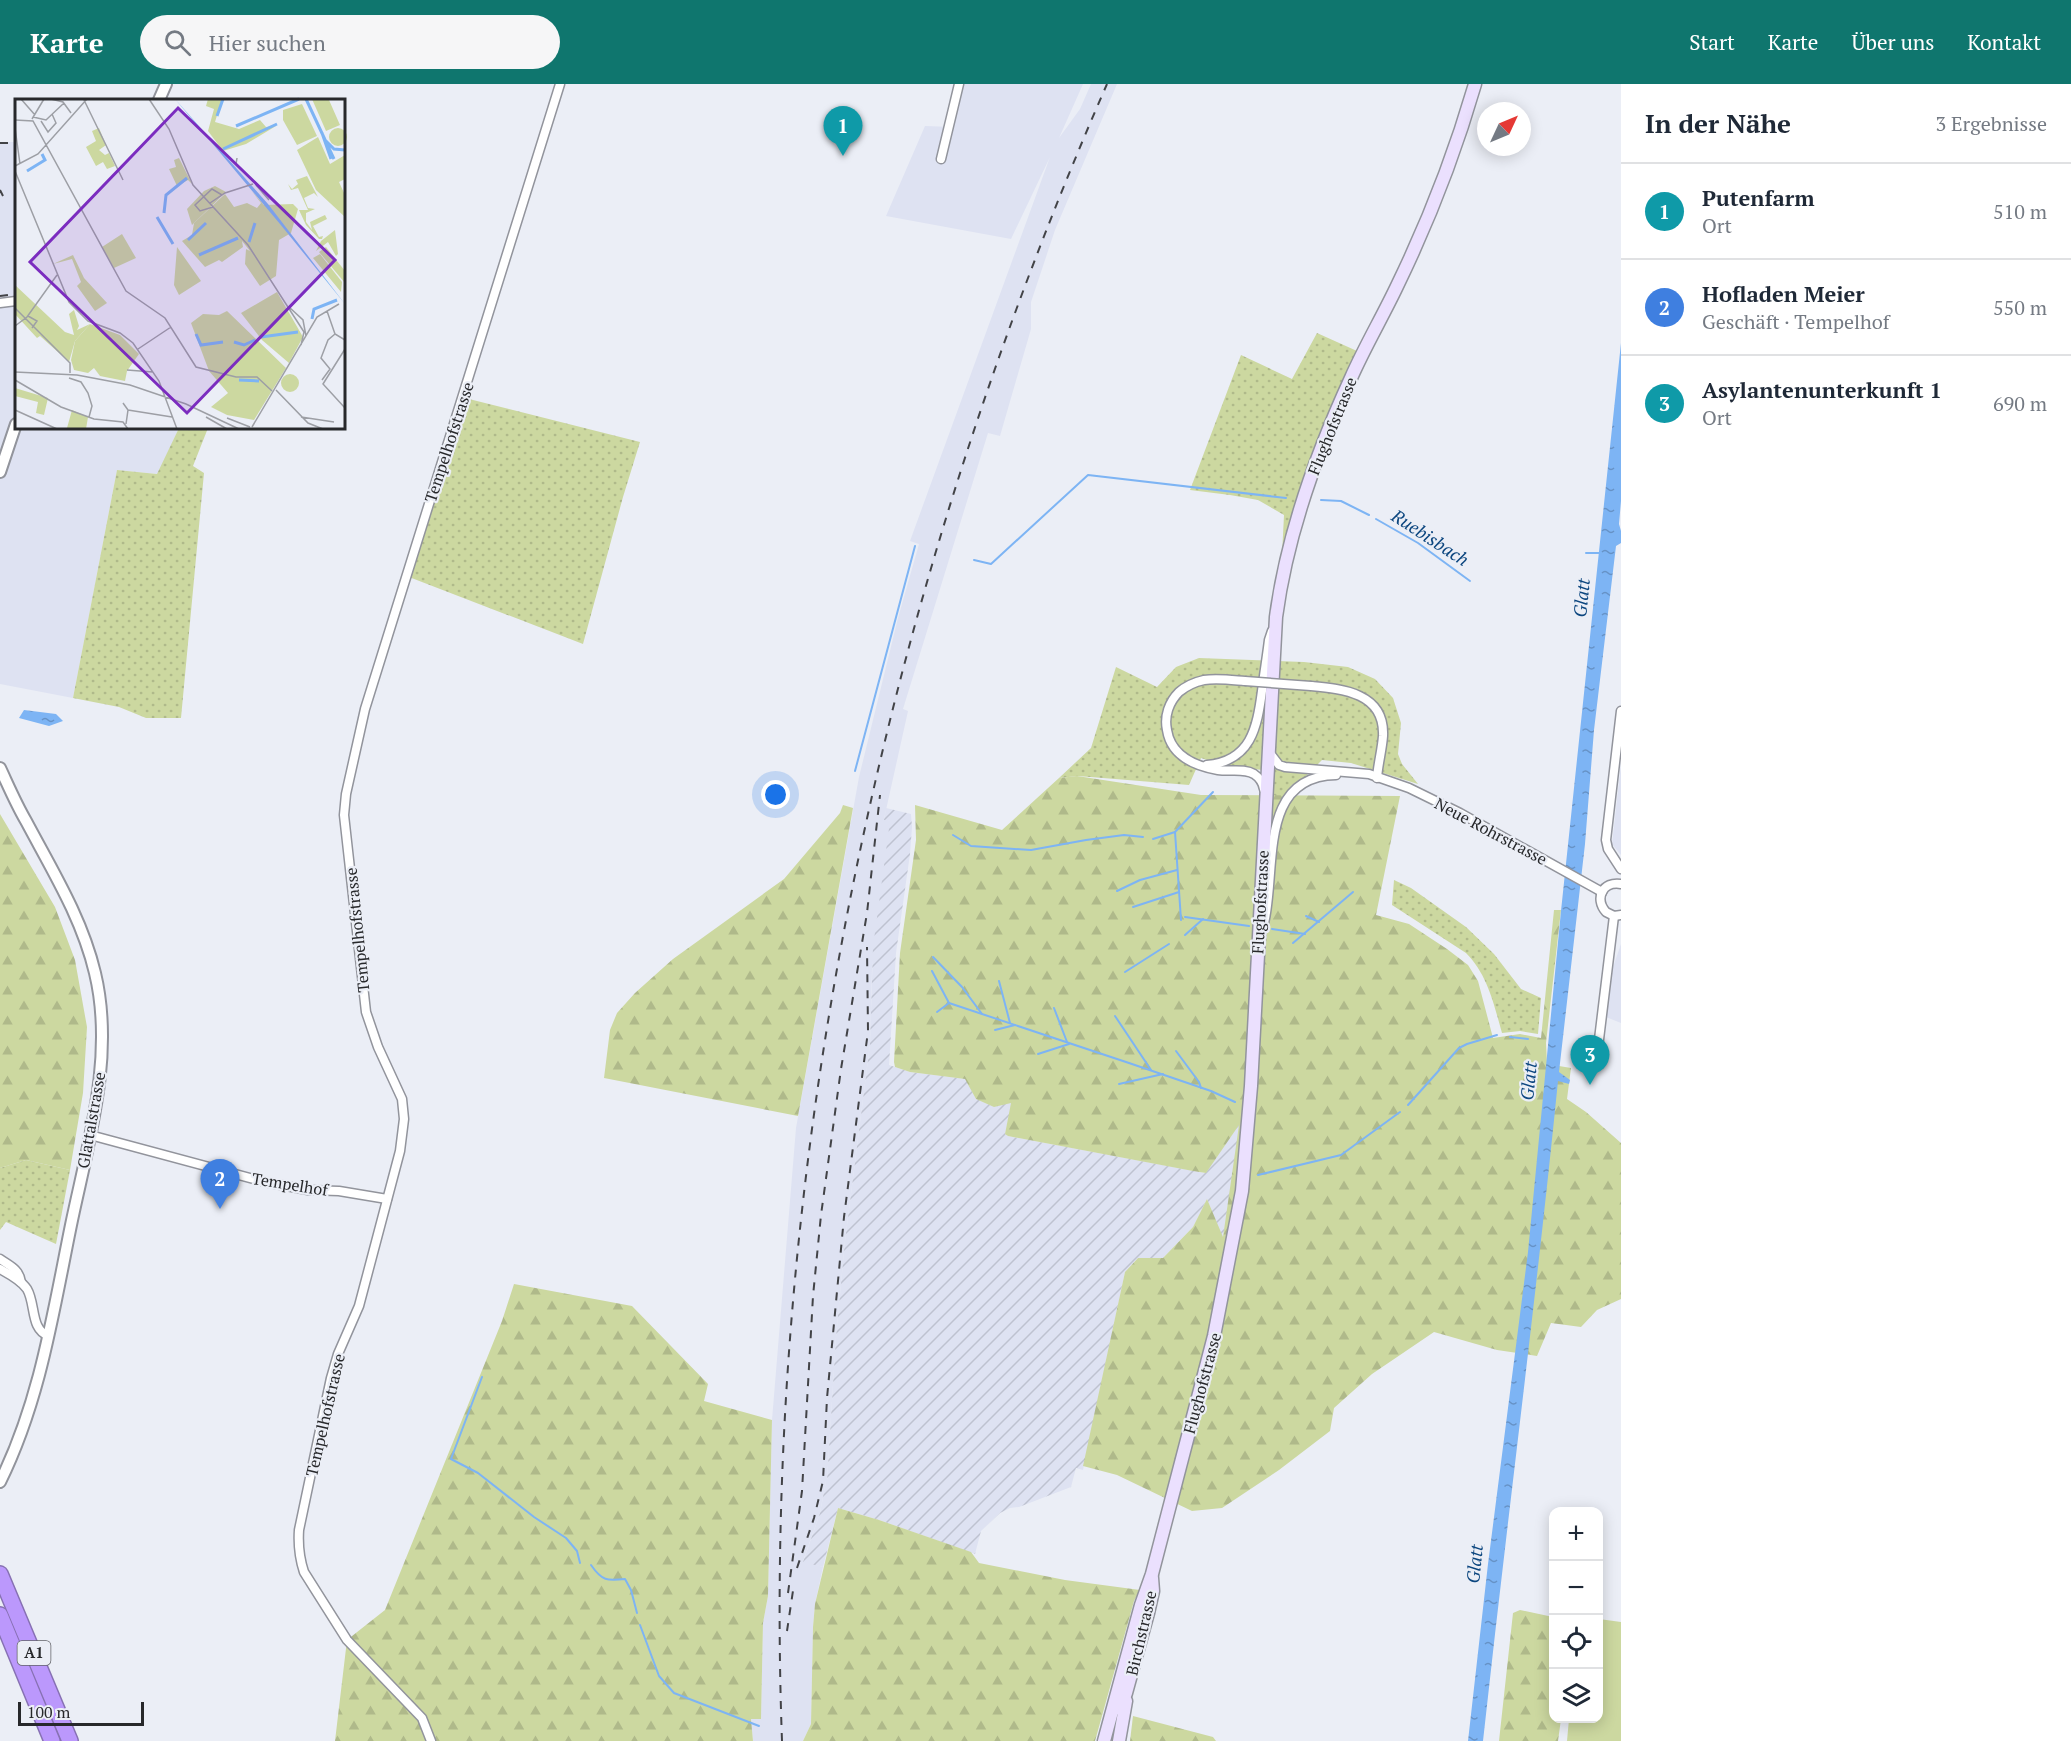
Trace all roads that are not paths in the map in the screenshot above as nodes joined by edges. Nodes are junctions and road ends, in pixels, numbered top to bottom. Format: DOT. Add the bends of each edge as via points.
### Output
graph roads {
  1 [pos="166,84"];
  2 [pos="560,84"];
  3 [pos="959,84"];
  4 [pos="1474,84"];
  5 [pos="159,99"];
  6 [pos="941,159"];
  7 [pos="15,301"];
  8 [pos="0,303"];
  9 [pos="15,427"];
  10 [pos="0,472"];
  11 [pos="1276,617"];
  12 [pos="1621,711"];
  13 [pos="1268,751"];
  14 [pos="1203,765"];
  15 [pos="0,768"];
  16 [pos="1377,778"];
  17 [pos="1266,798"];
  18 [pos="1621,869"];
  19 [pos="1620,884"];
  20 [pos="1598,889"];
  21 [pos="1618,915"];
  22 [pos="1258,944"];
  23 [pos="1596,1064"];
  24 [pos="90,1135"];
  25 [pos="387,1199"];
  26 [pos="0,1258"];
  27 [pos="0,1269"];
  28 [pos="21,1282"];
  29 [pos="49,1336"];
  30 [pos="0,1482"];
  31 [pos="0,1574"];
  32 [pos="1152,1574"];
  33 [pos="0,1615"];
  34 [pos="1126,1693"];
  35 [pos="50,1741"];
  36 [pos="70,1741"];
  37 [pos="431,1741"];
  38 [pos="1104,1741"];
  39 [pos="1111,1741"];
  40 [pos="1119,1741"];
  1 -- 5 [label="street"];
  2 -- 25 [label="street, Tempelhofstrasse" via="365,709 346,794 344,815 366,1012 402,1099 400,1151"];
  3 -- 6 [label="street"];
  4 -- 11 [label="main road, Flughofstrasse" via="1422,230 1318,454 1283,571"];
  7 -- 8 [label="street"];
  9 -- 10 [label="street"];
  11 -- 13 [label="main road, Flughofstrasse"];
  11 -- 14 [label="street" via="1269,640 1258,722 1250,741 1230,759"];
  12 -- 18 [label="street" via="1606,840"];
  13 -- 16 [label="street, Neue Rohrstrasse" via="1279,765 1286,767 1346,771"];
  13 -- 17 [label="main road, Flughofstrasse"];
  14 -- 16 [label="street, bridge" via="1185,758 1172,744 1166,722 1170,704 1182,689 1202,681 1245,681 1311,686 1352,692 1363,698 1381,721"];
  14 -- 17 [label="street" via="1256,775 1263,783"];
  15 -- 24 [label="street, Glattalstrasse" via="70,903 90,952 101,1009 102,1048"];
  16 -- 20 [label="street, Neue Rohrstrasse" via="1409,788 1460,813"];
  16 -- 22 [label="street, Neue Rohrstrasse" via="1327,775 1298,786 1286,799 1275,827 1268,905"];
  17 -- 22 [label="main road, Flughofstrasse"];
  18 -- 19 [label="street"];
  19 -- 20 [label="street"];
  20 -- 21 [label="street" via="1606,912"];
  21 -- 23 [label="street" via="1608,954"];
  22 -- 32 [label="main road, Flughofstrasse" via="1242,1191 1215,1336"];
  24 -- 25 [label="street, Tempelhof" via="265,1182"];
  24 -- 29 [label="street, Glattalstrasse"];
  25 -- 37 [label="street, Tempelhofstrasse" via="359,1306 331,1378 298,1545 304,1572 347,1640 422,1718"];
  26 -- 28 [label="street" via="17,1270"];
  27 -- 28 [label="street"];
  28 -- 29 [label="street" via="31,1297 36,1324"];
  29 -- 30 [label="street, Glattalstrasse" via="27,1419"];
  31 -- 36 [label="highway, A1"];
  32 -- 34 [label="main road, Birchstrasse" via="1153,1591"];
  32 -- 38 [label="main road, Flughofstrasse"];
  33 -- 35 [label="highway, A1"];
  34 -- 39 [label="main road, Birchstrasse"];
  34 -- 40 [label="main road, Birchstrasse"];
}
